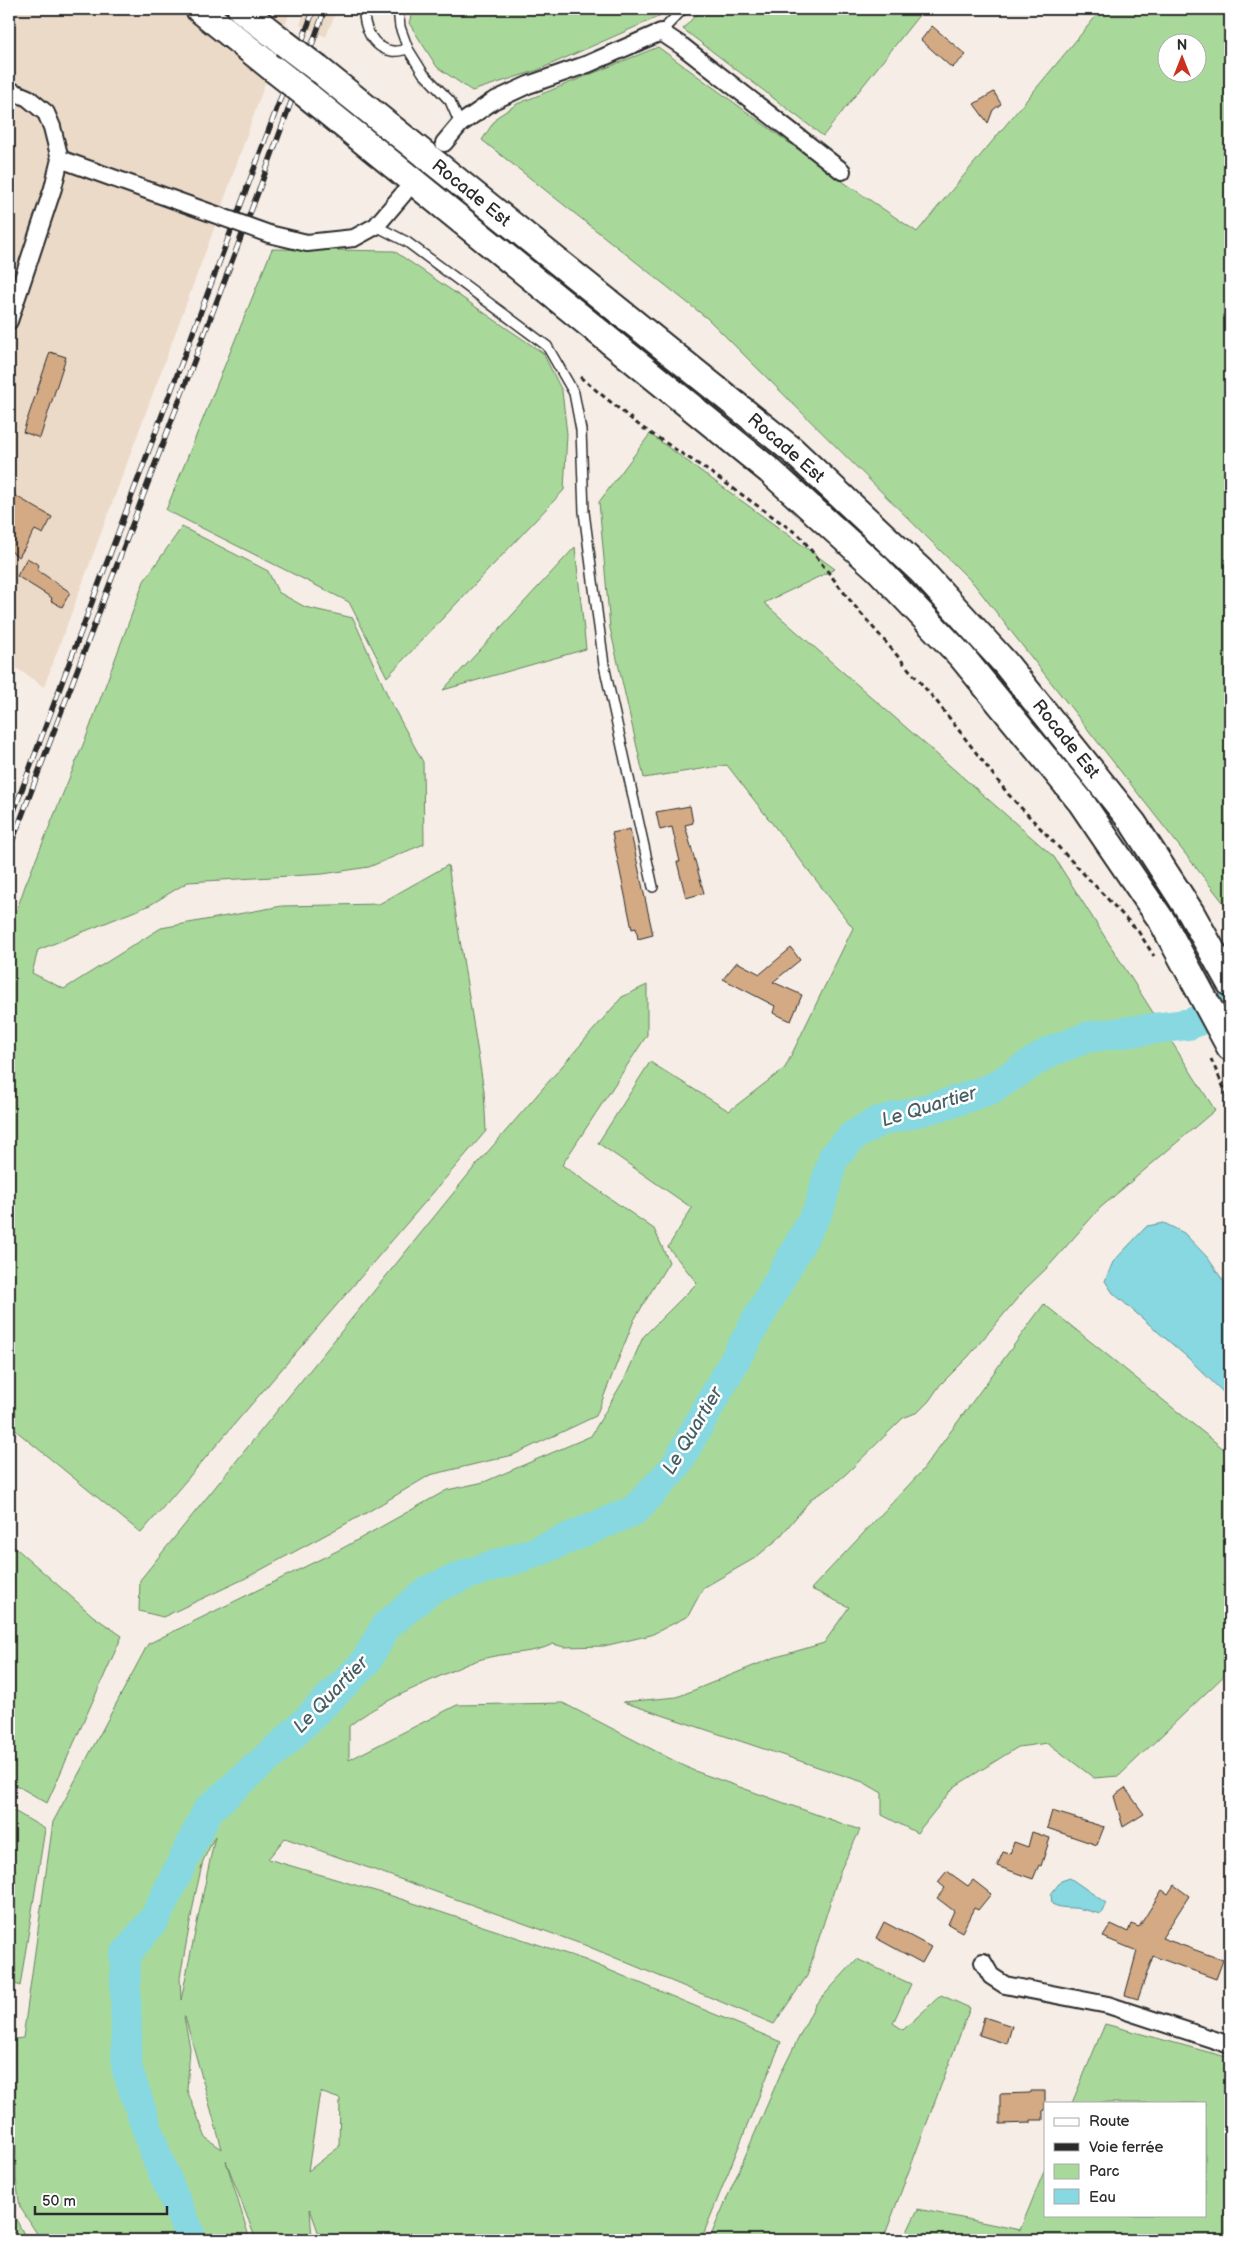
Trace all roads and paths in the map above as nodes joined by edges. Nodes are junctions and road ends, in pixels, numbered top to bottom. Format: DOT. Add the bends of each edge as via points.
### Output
graph roads {
  1 [pos="199,9"];
  2 [pos="241,9"];
  3 [pos="364,9"];
  4 [pos="398,9"];
  5 [pos="683,9"];
  6 [pos="661,32"];
  7 [pos="408,49"];
  8 [pos="9,90"];
  9 [pos="460,124"];
  10 [pos="444,144"];
  11 [pos="60,159"];
  12 [pos="842,171"];
  13 [pos="404,193"];
  14 [pos="376,226"];
  15 [pos="9,321"];
  16 [pos="579,376"];
  17 [pos="653,887"];
  18 [pos="1159,964"];
  19 [pos="1230,983"];
  20 [pos="1220,1043"];
  21 [pos="1230,1102"];
  22 [pos="983,1962"];
  23 [pos="1230,2045"];
  1 -- 20 [label="main road, Rocade Est, bridge" via="770,470 878,570 962,657 1081,802 1162,921 1206,999"];
  2 -- 19 [label="main road, Rocade Est, bridge" via="792,450 922,571 1004,663 1133,823 1191,913"];
  3 -- 7 [label="lane" via="367,32 377,44 392,51"];
  4 -- 7 [label="lane"];
  5 -- 6 [label="lane"];
  6 -- 9 [label="street" via="588,64 528,85 493,102"];
  6 -- 12 [label="street"];
  7 -- 9 [label="lane" via="423,73 450,101"];
  8 -- 11 [label="street" via="28,98 46,113"];
  9 -- 10 [label="street"];
  11 -- 14 [label="street, bridge" via="268,234 307,243 354,238"];
  11 -- 15 [label="street"];
  13 -- 14 [label="street"];
  14 -- 17 [label="lane" via="407,242 547,346 574,393 581,430 584,512 604,666"];
  16 -- 18 [label="path" via="640,426 800,536 1008,794 1138,930"];
  20 -- 21 [label="path"];
  22 -- 23 [label="street" via="991,1976 1005,1985 1108,2005"];
}
